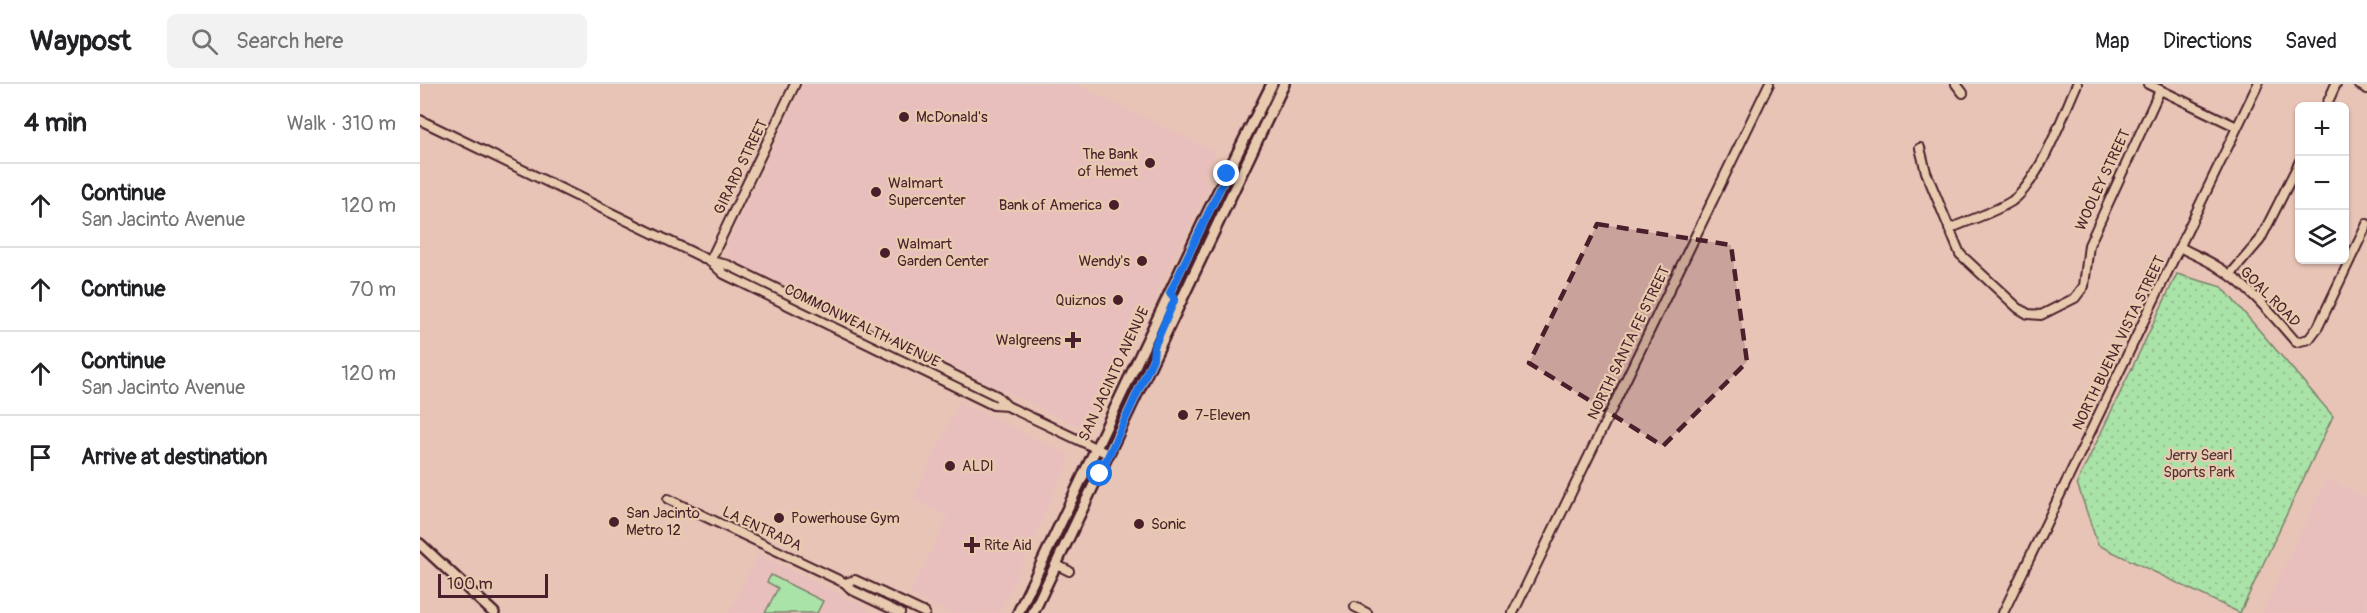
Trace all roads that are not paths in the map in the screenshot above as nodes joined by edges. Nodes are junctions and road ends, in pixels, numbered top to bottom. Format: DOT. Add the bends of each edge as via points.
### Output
graph roads {
  1 [pos="795,84"];
  2 [pos="1272,84"];
  3 [pos="1284,84"];
  4 [pos="1769,84"];
  5 [pos="1956,84"];
  6 [pos="2077,84"];
  7 [pos="2148,84"];
  8 [pos="2258,84"];
  9 [pos="2336,84"];
  10 [pos="2358,84"];
  11 [pos="2367,88"];
  12 [pos="2160,90"];
  13 [pos="1963,93"];
  14 [pos="2328,102"];
  15 [pos="420,120"];
  16 [pos="2238,127"];
  17 [pos="1920,148"];
  18 [pos="2295,172"];
  19 [pos="2367,224"];
  20 [pos="1948,229"];
  21 [pos="2180,247"];
  22 [pos="710,261"];
  23 [pos="2230,275"];
  24 [pos="1170,293"];
  25 [pos="1153,359"];
  26 [pos="1095,448"];
  27 [pos="1108,454"];
  28 [pos="668,499"];
  29 [pos="420,544"];
  30 [pos="1057,565"];
  31 [pos="1069,571"];
  32 [pos="846,583"];
  33 [pos="1355,607"];
  34 [pos="494,613"];
  35 [pos="900,613"];
  36 [pos="925,613"];
  37 [pos="1018,613"];
  38 [pos="1033,613"];
  39 [pos="1367,613"];
  40 [pos="1513,613"];
  41 [pos="2003,613"];
  1 -- 22 [label="street, GIRARD STREET"];
  2 -- 24 [label="main road, SAN JACINTO AVENUE"];
  3 -- 25 [label="main road, SAN JACINTO AVENUE"];
  4 -- 40 [label="street, NORTH SANTA FE STREET"];
  5 -- 13 [label="street"];
  6 -- 20 [label="street" via="2026,189 2012,201"];
  7 -- 12 [label="street"];
  8 -- 16 [label="street, NORTH BUENA VISTA STREET"];
  9 -- 14 [label="street"];
  10 -- 11 [label="street"];
  12 -- 16 [label="street"];
  12 -- 20 [label="street, WOOLEY STREET" via="2089,245 2084,286 2075,298 2041,315 2028,314 1960,254"];
  15 -- 22 [label="street, COMMONWEALTH AVENUE"];
  16 -- 21 [label="street, NORTH BUENA VISTA STREET"];
  17 -- 20 [label="street"];
  18 -- 23 [label="street" via="2260,240"];
  19 -- 23 [label="street, GOAL ROAD" via="2309,339 2296,342"];
  21 -- 23 [label="street, GOAL ROAD"];
  21 -- 41 [label="street, NORTH BUENA VISTA STREET"];
  22 -- 26 [label="street, COMMONWEALTH AVENUE" via="728,265"];
  24 -- 25 [label="main road" via="1174,301 1154,347"];
  24 -- 26 [label="main road, SAN JACINTO AVENUE"];
  25 -- 27 [label="main road, SAN JACINTO AVENUE"];
  26 -- 27 [label="street, COMMONWEALTH AVENUE"];
  26 -- 37 [label="main road, SAN JACINTO AVENUE"];
  27 -- 30 [label="main road, SAN JACINTO AVENUE"];
  28 -- 32 [label="street, LA ENTRADA"];
  29 -- 34 [label="main road"];
  30 -- 31 [label="street"];
  30 -- 38 [label="main road, SAN JACINTO AVENUE"];
  32 -- 35 [label="street, LA ENTRADA" via="852,590"];
  32 -- 36 [label="street, LA ENTRADA" via="855,580"];
  33 -- 39 [label="street"];
}
